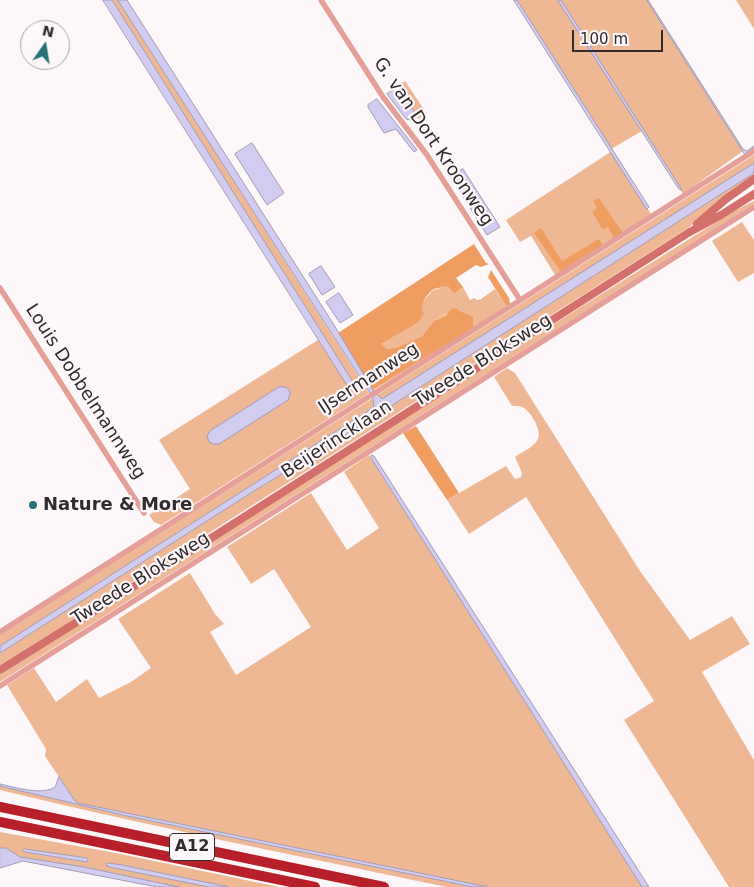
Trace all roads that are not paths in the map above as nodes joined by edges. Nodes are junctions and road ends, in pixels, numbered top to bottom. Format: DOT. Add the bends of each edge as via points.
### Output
graph roads {
  1 [pos="321,0"];
  2 [pos="754,151"];
  3 [pos="754,179"];
  4 [pos="754,194"];
  5 [pos="754,207"];
  6 [pos="688,232"];
  7 [pos="0,288"];
  8 [pos="520,300"];
  9 [pos="144,513"];
  10 [pos="0,632"];
  11 [pos="0,670"];
  12 [pos="0,686"];
  13 [pos="0,807"];
  14 [pos="0,822"];
  15 [pos="315,887"];
  16 [pos="384,887"];
  1 -- 8 [label="street, G. van Dort Kroonweg" via="383,97 427,155"];
  2 -- 8 [label="street, IJsermanweg"];
  3 -- 6 [label="main road, Beijerincklaan"];
  4 -- 6 [label="main road, Beijerincklaan"];
  5 -- 12 [label="street, Tweede Bloksweg"];
  6 -- 11 [label="main road, Beijerincklaan"];
  7 -- 9 [label="street, Louis Dobbelmannweg"];
  8 -- 10 [label="street, IJsermanweg"];
  13 -- 16 [label="highway, A12"];
  14 -- 15 [label="highway, A12"];
}
